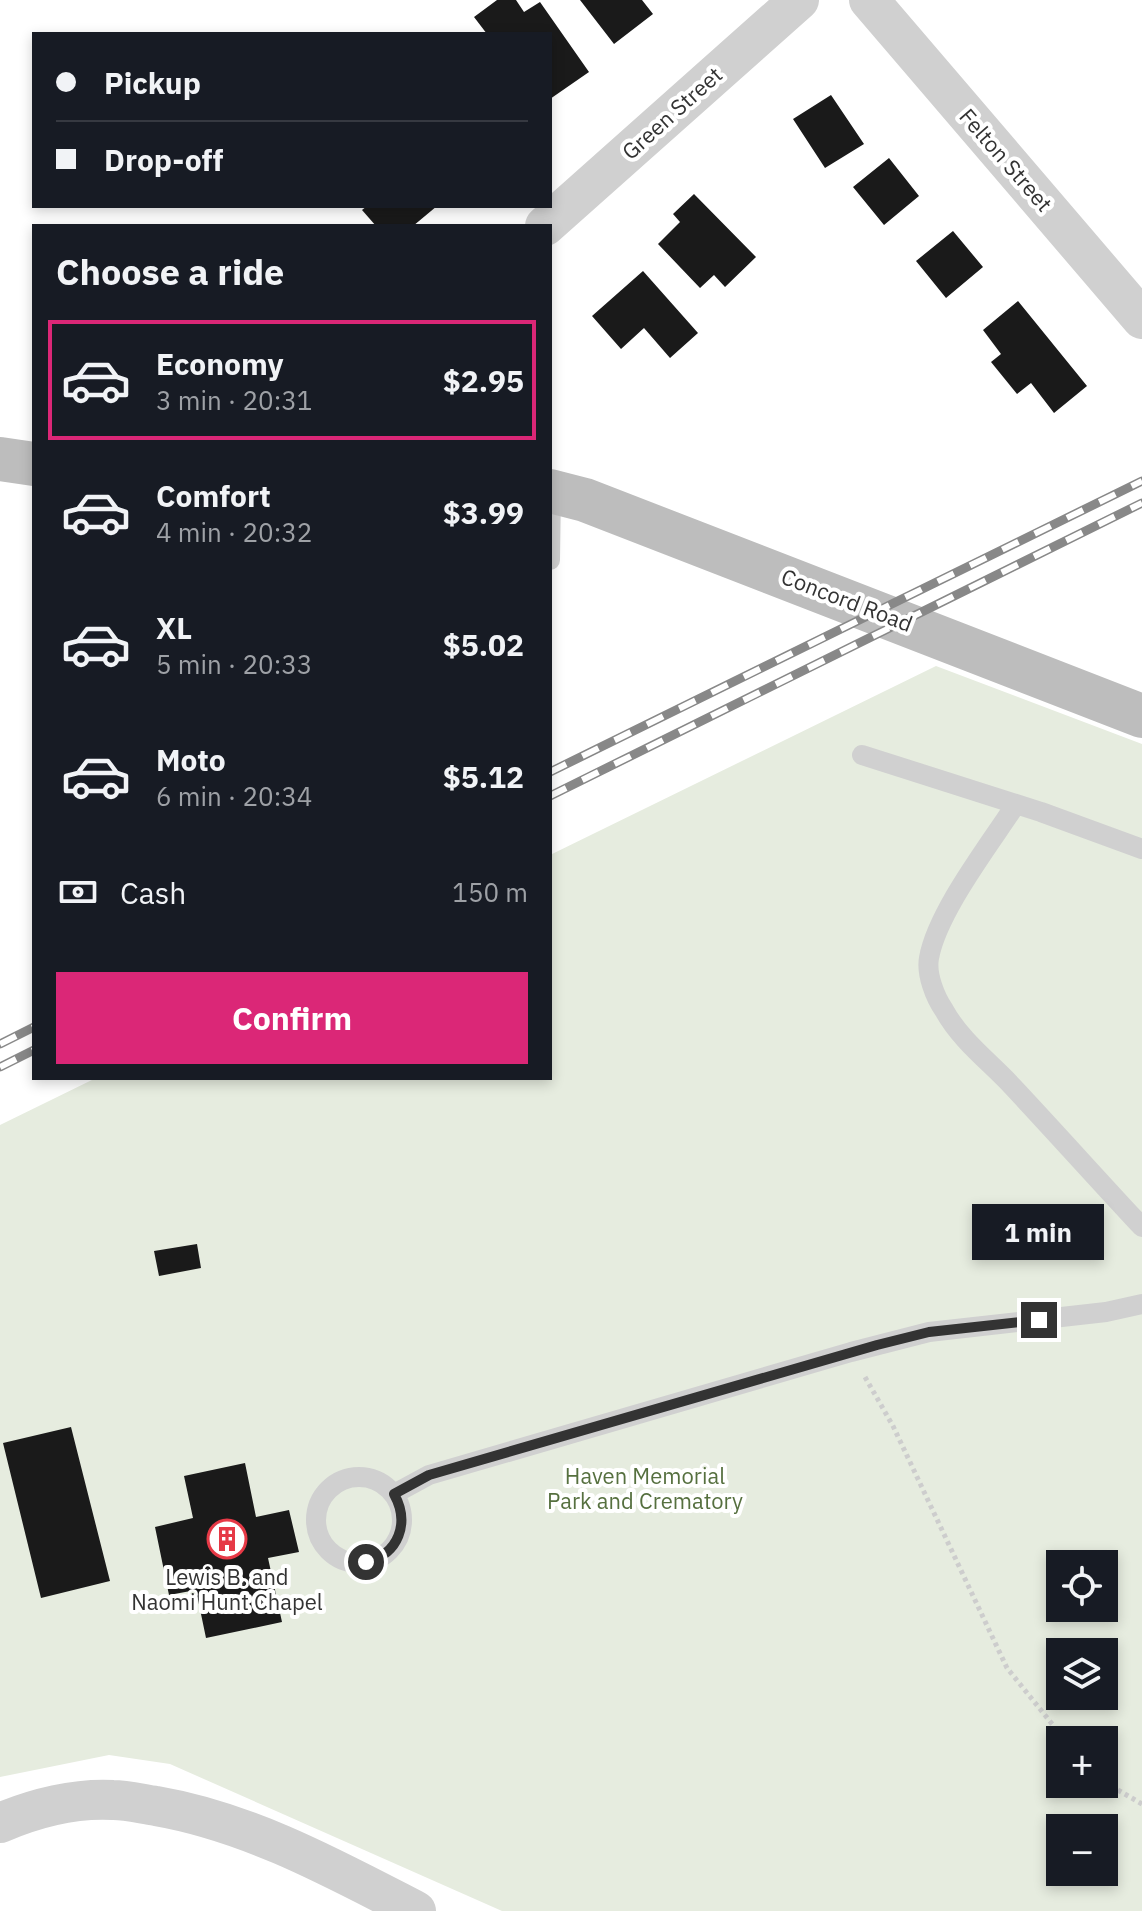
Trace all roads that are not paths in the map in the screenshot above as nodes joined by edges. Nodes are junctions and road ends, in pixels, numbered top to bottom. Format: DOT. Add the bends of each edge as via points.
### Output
graph roads {
  1 [pos="799,0"];
  2 [pos="869,0"];
  3 [pos="547,224"];
  4 [pos="1142,319"];
  5 [pos="0,459"];
  6 [pos="32,464"];
  7 [pos="32,490"];
  8 [pos="552,491"];
  9 [pos="0,492"];
  10 [pos="1142,716"];
  11 [pos="862,755"];
  12 [pos="1016,804"];
  13 [pos="1142,849"];
  14 [pos="1142,1227"];
  15 [pos="1142,1304"];
  16 [pos="394,1494"];
  17 [pos="0,1823"];
  18 [pos="416,1911"];
  1 -- 3 [label="street, Green Street"];
  2 -- 4 [label="street, Felton Street"];
  5 -- 6 [label="main road"];
  7 -- 9 [label="main road"];
  8 -- 10 [label="main road, Concord Road" via="600,505"];
  11 -- 12 [label="lane"];
  12 -- 13 [label="lane"];
  12 -- 14 [label="lane" via="934,939 928,962 933,988 966,1041"];
  15 -- 16 [label="lane" via="929,1332 429,1475"];
  16 -- 16 [label="lane" via="364,1477 334,1485 316,1516 324,1545 349,1562 383,1556 402,1527"];
  17 -- 18 [label="street" via="61,1803 114,1799 176,1810 227,1823 299,1852"];
}
